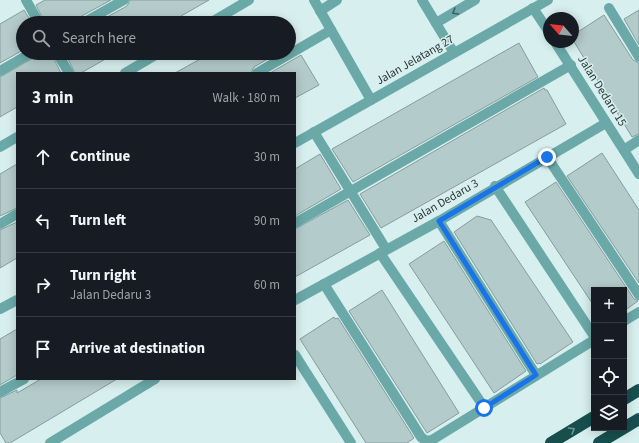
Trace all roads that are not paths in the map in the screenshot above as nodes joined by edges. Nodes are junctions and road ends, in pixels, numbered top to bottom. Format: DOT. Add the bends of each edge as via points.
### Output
graph roads {
  1 [pos="26,0"];
  2 [pos="124,0"];
  3 [pos="248,0"];
  4 [pos="314,0"];
  5 [pos="337,0"];
  6 [pos="422,0"];
  7 [pos="475,0"];
  8 [pos="548,0"];
  9 [pos="533,8"];
  10 [pos="609,8"];
  11 [pos="320,11"];
  12 [pos="35,16"];
  13 [pos="95,16"];
  14 [pos="222,16"];
  15 [pos="436,23"];
  16 [pos="543,23"];
  17 [pos="331,30"];
  18 [pos="559,48"];
  19 [pos="296,50"];
  20 [pos="454,53"];
  21 [pos="639,57"];
  22 [pos="19,60"];
  23 [pos="61,60"];
  24 [pos="147,60"];
  25 [pos="279,60"];
  26 [pos="571,65"];
  27 [pos="0,71"];
  28 [pos="68,72"];
  29 [pos="127,72"];
  30 [pos="259,72"];
  31 [pos="371,100"];
  32 [pos="606,123"];
  33 [pos="314,132"];
  34 [pos="16,138"];
  35 [pos="639,140"];
  36 [pos="296,142"];
  37 [pos="0,147"];
  38 [pos="624,150"];
  39 [pos="547,157"];
  40 [pos="639,174"];
  41 [pos="495,186"];
  42 [pos="351,191"];
  43 [pos="16,215"];
  44 [pos="439,221"];
  45 [pos="296,223"];
  46 [pos="0,224"];
  47 [pos="383,251"];
  48 [pos="324,284"];
  49 [pos="639,295"];
  50 [pos="296,299"];
  51 [pos="16,301"];
  52 [pos="0,310"];
  53 [pos="639,312"];
  54 [pos="627,319"];
  55 [pos="591,331"];
  56 [pos="591,342"];
  57 [pos="296,357"];
  58 [pos="536,375"];
  59 [pos="22,380"];
  60 [pos="153,380"];
  61 [pos="639,390"];
  62 [pos="0,392"];
  63 [pos="627,397"];
  64 [pos="484,408"];
  65 [pos="591,419"];
  66 [pos="639,419"];
  67 [pos="50,443"];
  68 [pos="351,443"];
  69 [pos="551,443"];
  70 [pos="599,443"];
  1 -- 12 [label="street"];
  2 -- 13 [label="street"];
  3 -- 14 [label="street"];
  4 -- 11 [label="street"];
  5 -- 11 [label="street"];
  6 -- 15 [label="street"];
  7 -- 15 [label="street, one-way"];
  8 -- 9 [label="street, Jalan Jelatang 27"];
  9 -- 16 [label="street"];
  9 -- 20 [label="street, Jalan Jelatang 27"];
  10 -- 21 [label="street"];
  11 -- 17 [label="street"];
  15 -- 20 [label="street"];
  17 -- 19 [label="street"];
  17 -- 31 [label="street"];
  18 -- 26 [label="street, Jalan Dedaru 15"];
  20 -- 31 [label="street, Jalan Jelatang 27"];
  22 -- 27 [label="street"];
  23 -- 28 [label="street"];
  24 -- 29 [label="street"];
  25 -- 30 [label="street"];
  26 -- 32 [label="street, Jalan Dedaru 15"];
  26 -- 42 [label="street"];
  31 -- 33 [label="street, Jalan Jelatang 27"];
  32 -- 38 [label="street, Jalan Dedaru 15"];
  32 -- 39 [label="street, Jalan Dedaru 3"];
  33 -- 36 [label="street, Jalan Jelatang 27"];
  33 -- 42 [label="street"];
  34 -- 37 [label="street"];
  35 -- 38 [label="street"];
  38 -- 40 [label="street, Jalan Dedaru 15"];
  39 -- 41 [label="street, Jalan Dedaru 3"];
  39 -- 49 [label="street"];
  41 -- 44 [label="street, Jalan Dedaru 3"];
  41 -- 55 [label="street"];
  42 -- 45 [label="street"];
  42 -- 47 [label="street"];
  43 -- 46 [label="street"];
  44 -- 47 [label="street, Jalan Dedaru 3"];
  44 -- 58 [label="street"];
  47 -- 48 [label="street, Jalan Dedaru 3"];
  47 -- 64 [label="street"];
  48 -- 50 [label="street, Jalan Dedaru 3"];
  48 -- 64 [label="street" via="421,437 426,441 432,440"];
  51 -- 52 [label="street"];
  53 -- 54 [label="street"];
  56 -- 58 [label="street"];
  57 -- 68 [label="street"];
  58 -- 64 [label="street"];
  59 -- 62 [label="street"];
  60 -- 67 [label="street"];
  61 -- 63 [label="highway"];
  69 -- 65 [label="highway, one-way"];
  66 -- 70 [label="highway"];
}
